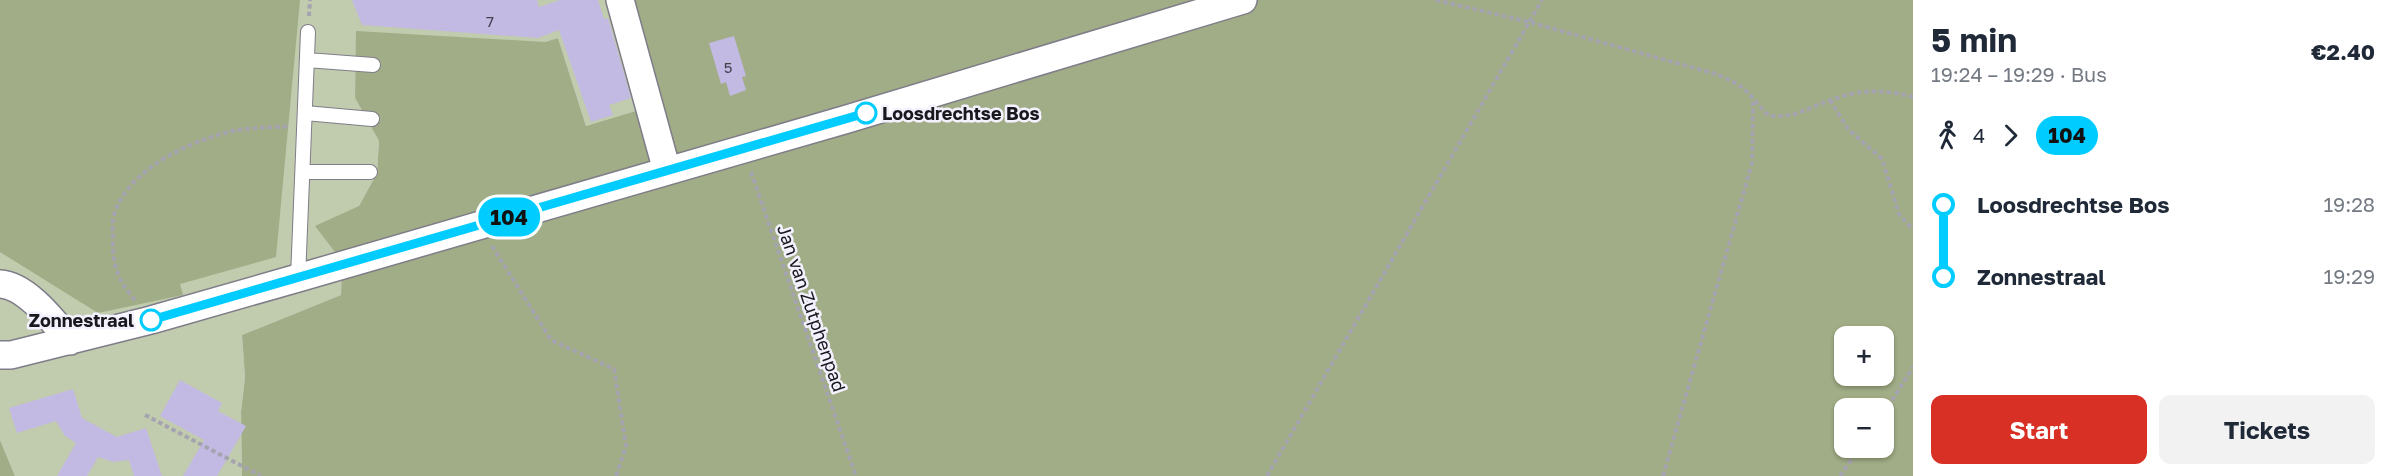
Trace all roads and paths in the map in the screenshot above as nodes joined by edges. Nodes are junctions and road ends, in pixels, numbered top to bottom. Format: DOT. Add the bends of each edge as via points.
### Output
graph roads {
  1 [pos="620,0"];
  2 [pos="1243,0"];
  3 [pos="1436,0"];
  4 [pos="1542,0"];
  5 [pos="1529,22"];
  6 [pos="308,32"];
  7 [pos="307,60"];
  8 [pos="373,65"];
  9 [pos="1913,97"];
  10 [pos="1830,100"];
  11 [pos="1754,102"];
  12 [pos="305,113"];
  13 [pos="372,119"];
  14 [pos="304,134"];
  15 [pos="743,149"];
  16 [pos="668,171"];
  17 [pos="303,172"];
  18 [pos="370,172"];
  19 [pos="478,225"];
  20 [pos="1913,230"];
  21 [pos="298,278"];
  22 [pos="0,284"];
  23 [pos="151,320"];
  24 [pos="70,341"];
  25 [pos="0,355"];
  26 [pos="1913,367"];
  27 [pos="1893,398"];
  28 [pos="145,415"];
  29 [pos="1852,458"];
  30 [pos="261,476"];
  31 [pos="616,476"];
  32 [pos="856,476"];
  33 [pos="1267,476"];
  34 [pos="1664,476"];
  35 [pos="1840,476"];
  1 -- 16 [label="street"];
  2 -- 15 [label="street"];
  3 -- 5 [label="path"];
  4 -- 5 [label="path"];
  5 -- 11 [label="path" via="1716,74 1737,83"];
  5 -- 33 [label="path"];
  6 -- 7 [label="lane"];
  7 -- 8 [label="lane"];
  7 -- 12 [label="lane"];
  9 -- 10 [label="path" via="1870,90"];
  10 -- 11 [label="path" via="1788,117 1769,116"];
  10 -- 20 [label="path" via="1848,129 1882,159 1899,214"];
  11 -- 34 [label="path" via="1752,164"];
  12 -- 13 [label="lane"];
  12 -- 14 [label="lane"];
  14 -- 17 [label="lane"];
  14 -- 23 [label="path" via="302,125 240,130 198,141 147,171 126,192 113,218 112,250 122,285"];
  15 -- 16 [label="street"];
  15 -- 32 [label="path, Jan van Zutphenpad"];
  16 -- 19 [label="street"];
  17 -- 18 [label="lane"];
  17 -- 21 [label="lane"];
  19 -- 21 [label="street"];
  19 -- 31 [label="path" via="551,340 614,369 626,446"];
  21 -- 23 [label="street"];
  22 -- 24 [label="street" via="8,284 44,309"];
  23 -- 24 [label="street"];
  24 -- 25 [label="street"];
  26 -- 27 [label="path"];
  28 -- 30 [label="path"];
  29 -- 35 [label="path"];
}
